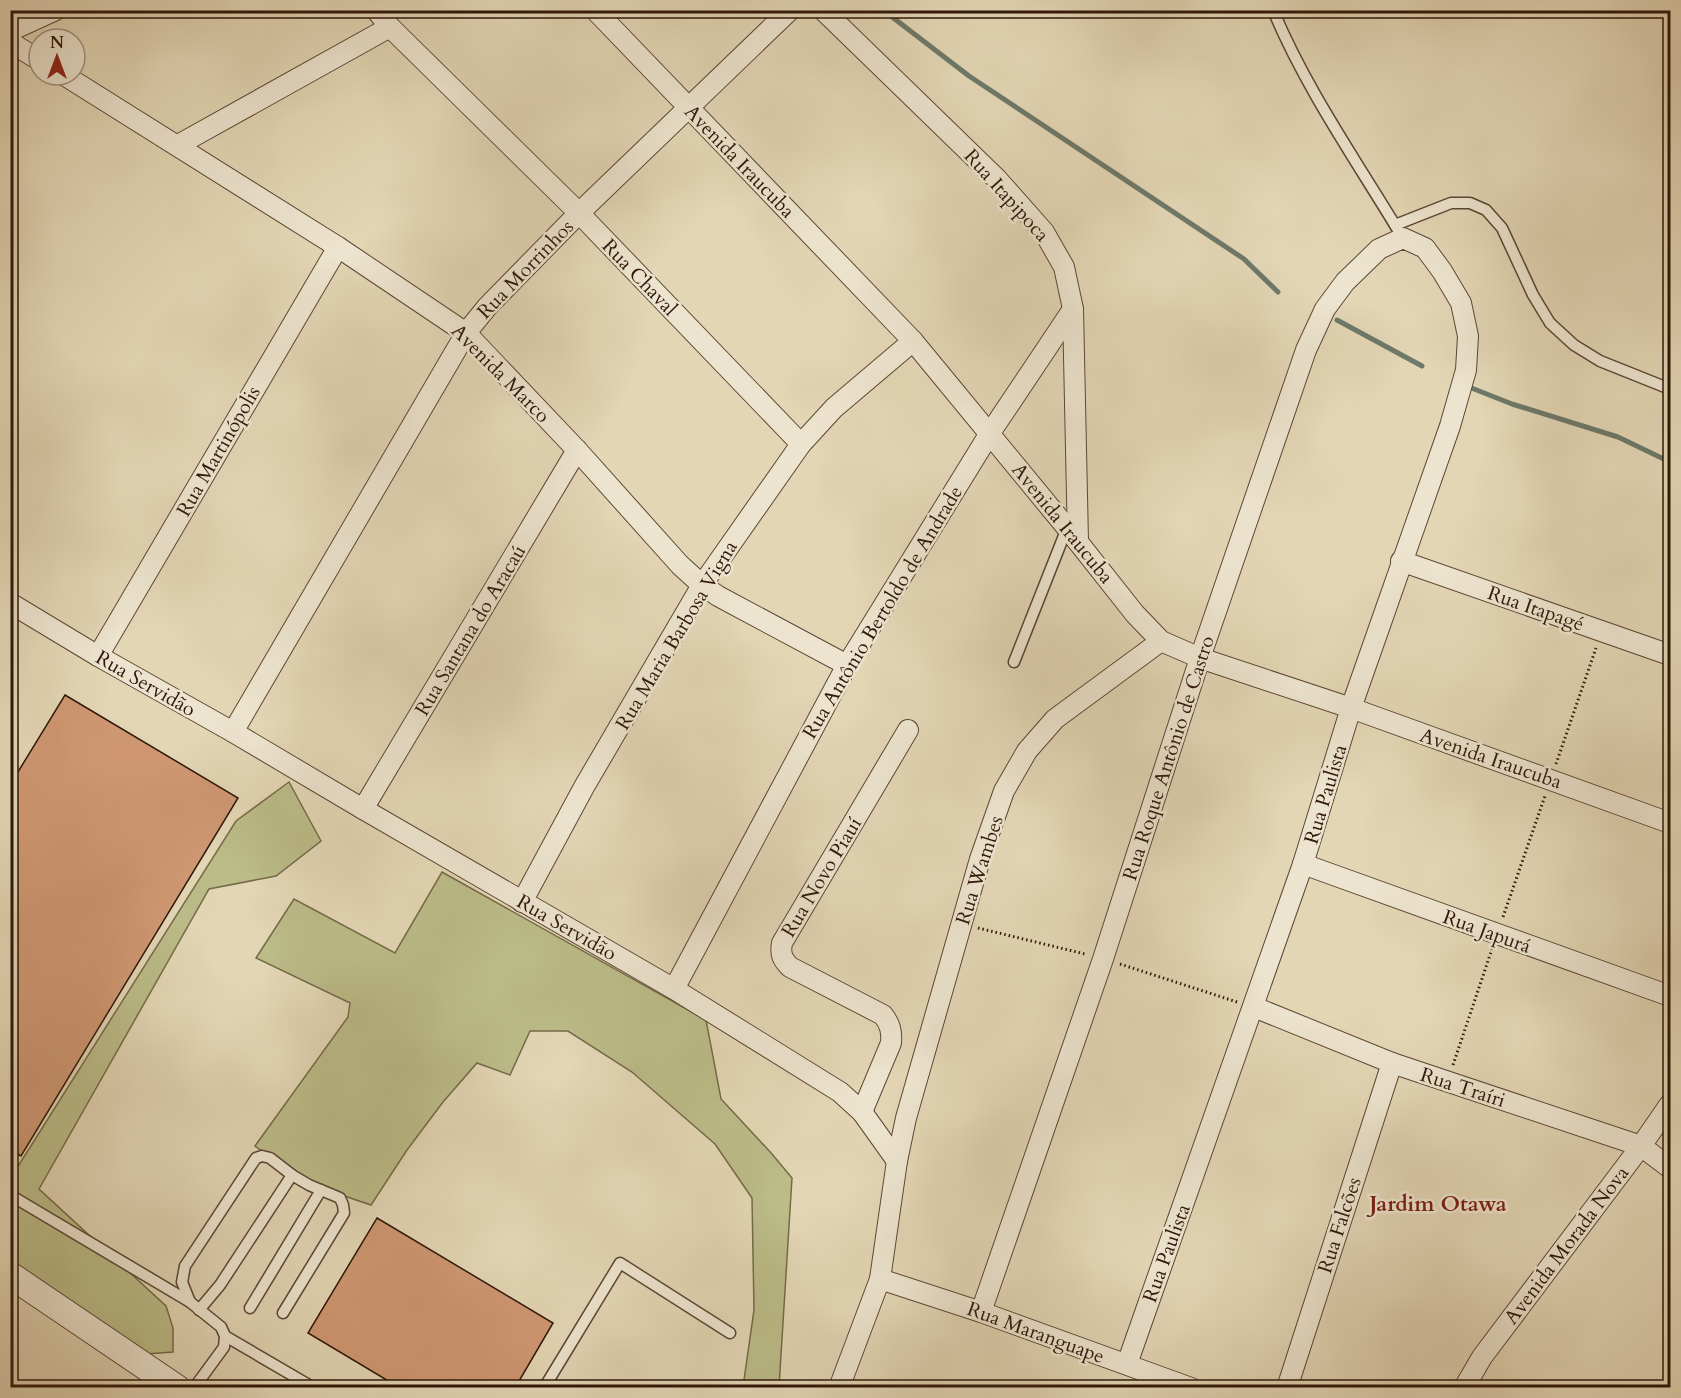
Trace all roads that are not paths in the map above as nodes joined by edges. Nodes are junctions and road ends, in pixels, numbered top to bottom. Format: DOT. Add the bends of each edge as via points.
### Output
graph roads {
  1 [pos="56,10"];
  2 [pos="376,10"];
  3 [pos="595,10"];
  4 [pos="790,10"];
  5 [pos="823,10"];
  6 [pos="1273,10"];
  7 [pos="390,27"];
  8 [pos="10,31"];
  9 [pos="10,42"];
  10 [pos="27,53"];
  11 [pos="84,87"];
  12 [pos="690,108"];
  13 [pos="178,145"];
  14 [pos="579,213"];
  15 [pos="1399,231"];
  16 [pos="338,247"];
  17 [pos="1073,309"];
  18 [pos="466,333"];
  19 [pos="913,341"];
  20 [pos="1671,389"];
  21 [pos="990,433"];
  22 [pos="801,444"];
  23 [pos="577,450"];
  24 [pos="1073,535"];
  25 [pos="1401,561"];
  26 [pos="702,585"];
  27 [pos="10,603"];
  28 [pos="1161,641"];
  29 [pos="1671,655"];
  30 [pos="98,656"];
  31 [pos="1200,658"];
  32 [pos="1014,662"];
  33 [pos="847,665"];
  34 [pos="1351,708"];
  35 [pos="908,730"];
  36 [pos="233,732"];
  37 [pos="363,810"];
  38 [pos="1671,823"];
  39 [pos="1303,864"];
  40 [pos="522,902"];
  41 [pos="674,989"];
  42 [pos="1671,996"];
  43 [pos="1254,1007"];
  44 [pos="1392,1063"];
  45 [pos="1671,1104"];
  46 [pos="862,1112"];
  47 [pos="1641,1146"];
  48 [pos="897,1161"];
  49 [pos="1671,1168"];
  50 [pos="292,1175"];
  51 [pos="321,1190"];
  52 [pos="10,1195"];
  53 [pos="880,1279"];
  54 [pos="14,1284"];
  55 [pos="195,1306"];
  56 [pos="250,1308"];
  57 [pos="981,1312"];
  58 [pos="283,1313"];
  59 [pos="730,1333"];
  60 [pos="225,1336"];
  61 [pos="1127,1364"];
  62 [pos="310,1386"];
  63 [pos="177,1388"];
  64 [pos="194,1388"];
  65 [pos="544,1388"];
  66 [pos="840,1388"];
  67 [pos="1191,1388"];
  68 [pos="1287,1388"];
  69 [pos="1464,1388"];
  1 -- 8 [label="street"];
  2 -- 7 [label="street, Rua Chaval"];
  3 -- 12 [label="street, Avenida Iraucuba"];
  4 -- 12 [label="street, Rua Morrinhos"];
  5 -- 17 [label="street, Rua Itapipoca" via="997,179 1044,232 1064,267"];
  6 -- 15 [label="lane" via="1320,103"];
  7 -- 13 [label="street"];
  7 -- 14 [label="street, Rua Chaval"];
  9 -- 10 [label="street"];
  11 -- 13 [label="street, Avenida Marco"];
  12 -- 14 [label="street, Rua Morrinhos"];
  12 -- 19 [label="street, Avenida Iraucuba"];
  13 -- 16 [label="street, Avenida Marco"];
  14 -- 18 [label="street, Rua Morrinhos"];
  14 -- 22 [label="street, Rua Chaval"];
  15 -- 20 [label="lane" via="1451,203 1470,203 1486,210 1502,228 1550,323 1600,361"];
  15 -- 25 [label="street, Rua Paulista" via="1425,248 1442,271 1461,303 1468,336 1466,370 1450,426"];
  15 -- 31 [label="street, Rua Roque Antônio de Castro" via="1345,282 1325,309 1306,350"];
  16 -- 18 [label="street, Avenida Marco"];
  16 -- 30 [label="street, Rua Martinópolis"];
  17 -- 21 [label="street, Rua Antônio Bertoldo de Andrade"];
  17 -- 24 [label="street, Rua Itapipoca"];
  18 -- 23 [label="street, Avenida Marco"];
  18 -- 36 [label="street, Rua Morrinhos"];
  19 -- 21 [label="street, Avenida Iraucuba"];
  19 -- 22 [label="street, Rua Maria Barbosa Vigna" via="834,408"];
  21 -- 24 [label="street, Avenida Iraucuba"];
  21 -- 33 [label="street, Rua Antônio Bertoldo de Andrade"];
  22 -- 26 [label="street, Rua Maria Barbosa Vigna"];
  23 -- 26 [label="street, Avenida Marco" via="680,566"];
  23 -- 37 [label="street, Rua Santana do Aracaú"];
  24 -- 28 [label="street, Avenida Iraucuba"];
  24 -- 32 [label="lane"];
  25 -- 29 [label="street, Rua Itapagé"];
  25 -- 34 [label="street, Rua Paulista"];
  26 -- 33 [label="street, Avenida Marco"];
  26 -- 40 [label="street, Rua Maria Barbosa Vigna"];
  27 -- 30 [label="street, Rua Servidão"];
  28 -- 31 [label="street, Avenida Iraucuba"];
  28 -- 48 [label="street, Rua Wambes" via="1055,719 1027,751 1004,791 977,870"];
  30 -- 36 [label="street, Rua Servidão"];
  31 -- 34 [label="street, Avenida Iraucuba"];
  31 -- 57 [label="street, Rua Roque Antônio de Castro" via="1103,959"];
  33 -- 41 [label="street, Rua Antônio Bertoldo de Andrade"];
  34 -- 38 [label="street, Avenida Iraucuba"];
  34 -- 39 [label="street, Rua Paulista"];
  35 -- 46 [label="street, Rua Novo Piauí" via="782,943 780,953 790,968 883,1015 889,1023 891,1043"];
  36 -- 37 [label="street, Rua Servidão"];
  37 -- 40 [label="street, Rua Servidão"];
  39 -- 42 [label="street, Rua Japurá"];
  39 -- 43 [label="street, Rua Paulista"];
  40 -- 41 [label="street, Rua Servidão"];
  41 -- 46 [label="street, Rua Servidão" via="840,1092"];
  43 -- 44 [label="street, Rua Traíri"];
  43 -- 61 [label="street, Rua Paulista"];
  44 -- 47 [label="street, Rua Traíri"];
  44 -- 68 [label="street, Rua Falcões"];
  45 -- 47 [label="street, Avenida Morada Nova"];
  46 -- 48 [label="street, Rua Servidão"];
  47 -- 49 [label="street, Rua Traíri"];
  47 -- 69 [label="street, Avenida Morada Nova" via="1482,1357"];
  48 -- 53 [label="street"];
  50 -- 51 [label="lane"];
  50 -- 55 [label="lane" via="220,1285"];
  50 -- 55 [label="lane" via="270,1158 256,1158 185,1266 183,1282"];
  51 -- 56 [label="lane"];
  51 -- 58 [label="lane" via="339,1198 344,1213"];
  52 -- 55 [label="lane"];
  53 -- 57 [label="street, Rua Maranguape"];
  53 -- 66 [label="street"];
  54 -- 63 [label="street"];
  55 -- 60 [label="lane" via="221,1327"];
  57 -- 61 [label="street, Rua Maranguape"];
  59 -- 65 [label="lane" via="620,1263"];
  60 -- 62 [label="lane"];
  60 -- 64 [label="lane" via="224,1347"];
  61 -- 67 [label="street, Rua Maranguape"];
}
